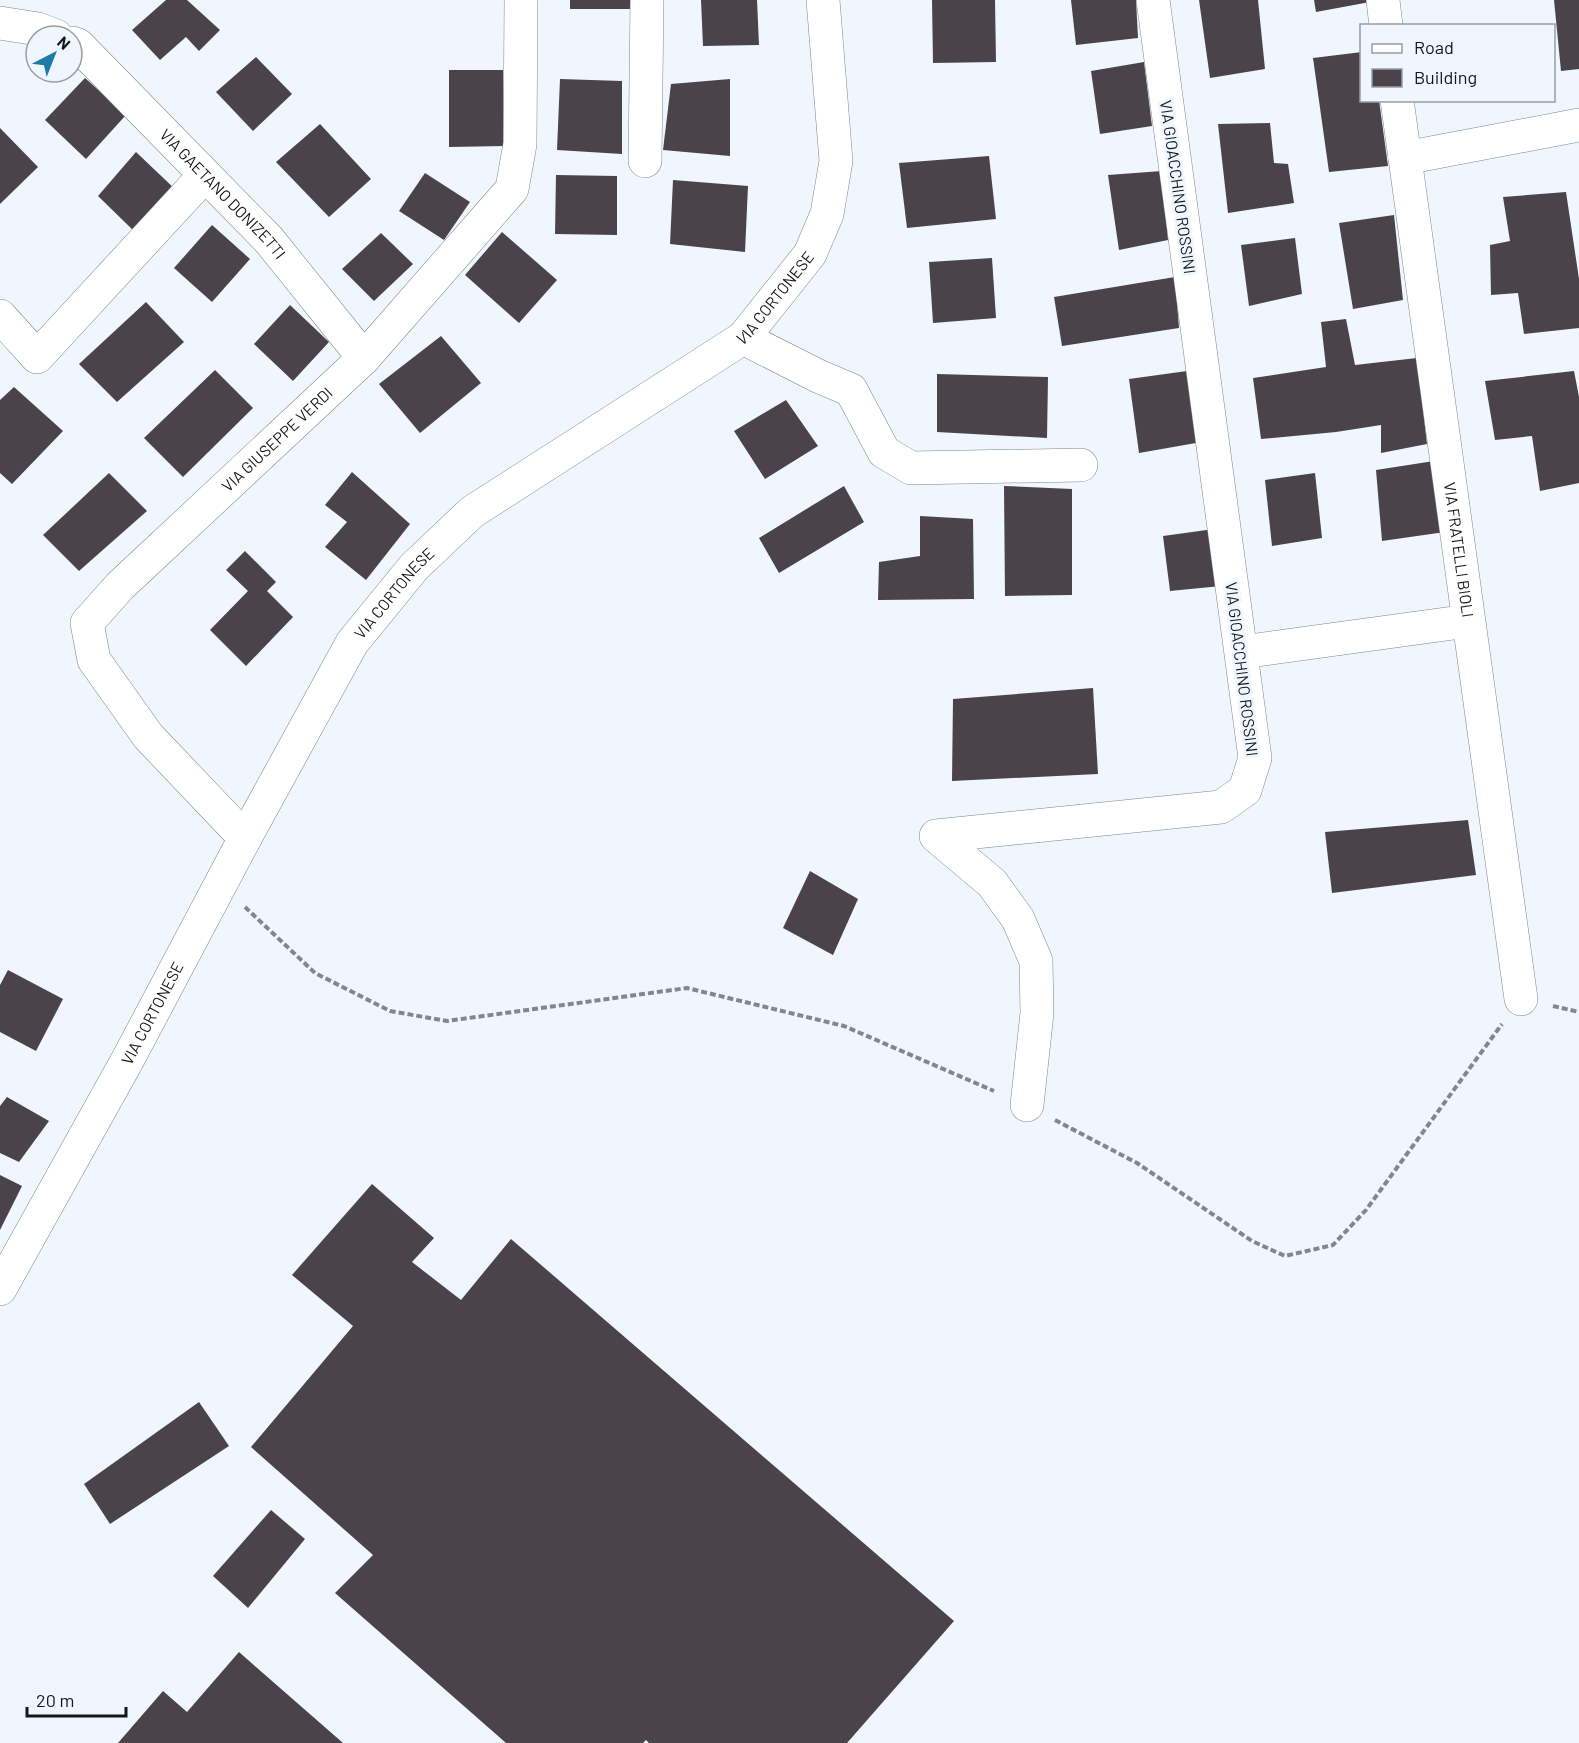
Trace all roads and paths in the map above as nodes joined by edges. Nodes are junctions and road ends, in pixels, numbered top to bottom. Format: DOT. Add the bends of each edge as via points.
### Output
graph roads {
  1 [pos="521,0"];
  2 [pos="647,0"];
  3 [pos="823,0"];
  4 [pos="1153,0"];
  5 [pos="1383,0"];
  6 [pos="0,23"];
  7 [pos="1386,24"];
  8 [pos="24,27"];
  9 [pos="84,51"];
  10 [pos="1397,102"];
  11 [pos="1579,125"];
  12 [pos="1405,158"];
  13 [pos="645,161"];
  14 [pos="205,175"];
  15 [pos="0,316"];
  16 [pos="743,338"];
  17 [pos="364,358"];
  18 [pos="1081,465"];
  19 [pos="1468,621"];
  20 [pos="1242,652"];
  21 [pos="245,837"];
  22 [pos="220,884"];
  23 [pos="1521,999"];
  24 [pos="1579,1012"];
  25 [pos="1027,1105"];
  26 [pos="0,1289"];
  1 -- 17 [label="street, VIA GIUSEPPE VERDI" via="520,144 512,189"];
  2 -- 13 [label="street"];
  3 -- 16 [label="street, VIA CORTONESE" via="836,161 827,214 810,254"];
  4 -- 20 [label="street, VIA GIOACCHINO ROSSINI"];
  5 -- 7 [label="street"];
  6 -- 8 [label="street"];
  9 -- 14 [label="street, VIA GAETANO DONIZETTI"];
  10 -- 12 [label="street, VIA FRATELLI BIOLI"];
  11 -- 12 [label="street"];
  12 -- 19 [label="street, VIA FRATELLI BIOLI"];
  14 -- 15 [label="street" via="37,357"];
  14 -- 17 [label="street, VIA GAETANO DONIZETTI" via="269,240"];
  16 -- 18 [label="street" via="851,390 884,452 911,468"];
  16 -- 21 [label="street, VIA CORTONESE" via="472,512 414,567 352,643"];
  17 -- 21 [label="street, VIA GIUSEPPE VERDI" via="120,586 87,623 94,660 148,736"];
  19 -- 20 [label="street"];
  19 -- 23 [label="street, VIA FRATELLI BIOLI"];
  20 -- 25 [label="street, VIA GIOACCHINO ROSSINI" via="1255,758 1245,790 1221,807 936,836 992,883 1018,919 1036,961 1037,1013"];
  21 -- 22 [label="street, VIA CORTONESE"];
  22 -- 25 [label="path" via="315,973 390,1011 447,1021 687,988 844,1026"];
  22 -- 26 [label="street, VIA CORTONESE"];
  23 -- 24 [label="path"];
  23 -- 25 [label="path" via="1366,1210 1333,1245 1286,1256 1252,1241 1137,1163"];
}
